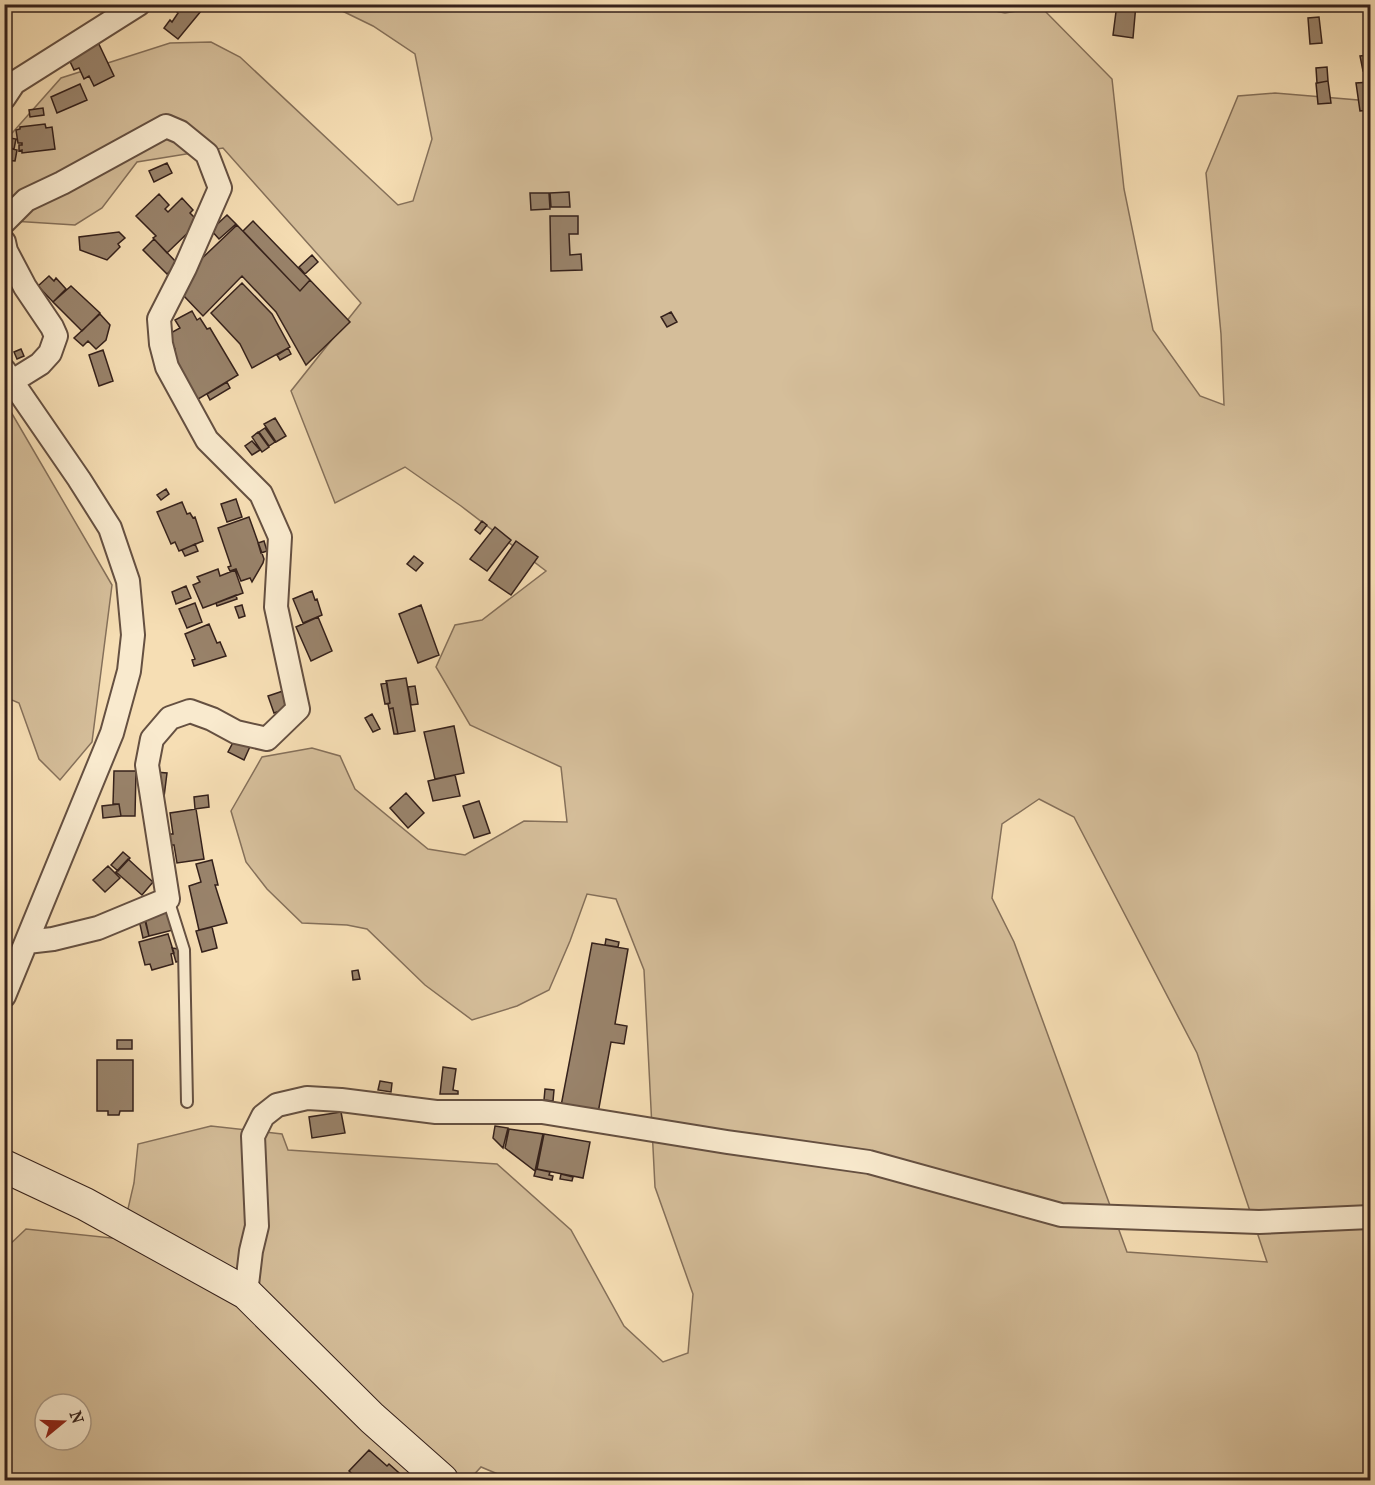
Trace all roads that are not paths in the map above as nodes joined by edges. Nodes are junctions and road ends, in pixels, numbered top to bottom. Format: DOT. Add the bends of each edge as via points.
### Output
graph roads {
  1 [pos="139,4"];
  2 [pos="4,98"];
  3 [pos="4,222"];
  4 [pos="4,242"];
  5 [pos="8,376"];
  6 [pos="168,899"];
  7 [pos="27,942"];
  8 [pos="4,996"];
  9 [pos="187,1102"];
  10 [pos="4,1166"];
  11 [pos="1371,1217"];
  12 [pos="246,1293"];
  13 [pos="442,1480"];
  1 -- 2 [label="street" via="14,83"];
  3 -- 6 [label="street" via="26,200 166,126 207,154 220,188 159,319 161,344 167,367 207,440 261,494 280,537 276,607 298,710 267,739 236,732 190,711 170,718 152,739 147,765"];
  4 -- 5 [label="street" via="20,278 56,336 50,354 40,364"];
  5 -- 7 [label="street" via="110,528 128,581 133,635 129,671 112,733"];
  6 -- 7 [label="street" via="98,928"];
  6 -- 9 [label="lane" via="184,950"];
  7 -- 8 [label="street"];
  10 -- 12 [label="street" via="85,1204"];
  11 -- 12 [label="street" via="1259,1222 1061,1215 870,1162 542,1112 436,1112 307,1098 277,1105 263,1116 253,1136 257,1226"];
  12 -- 13 [label="street" via="372,1418"];
}
